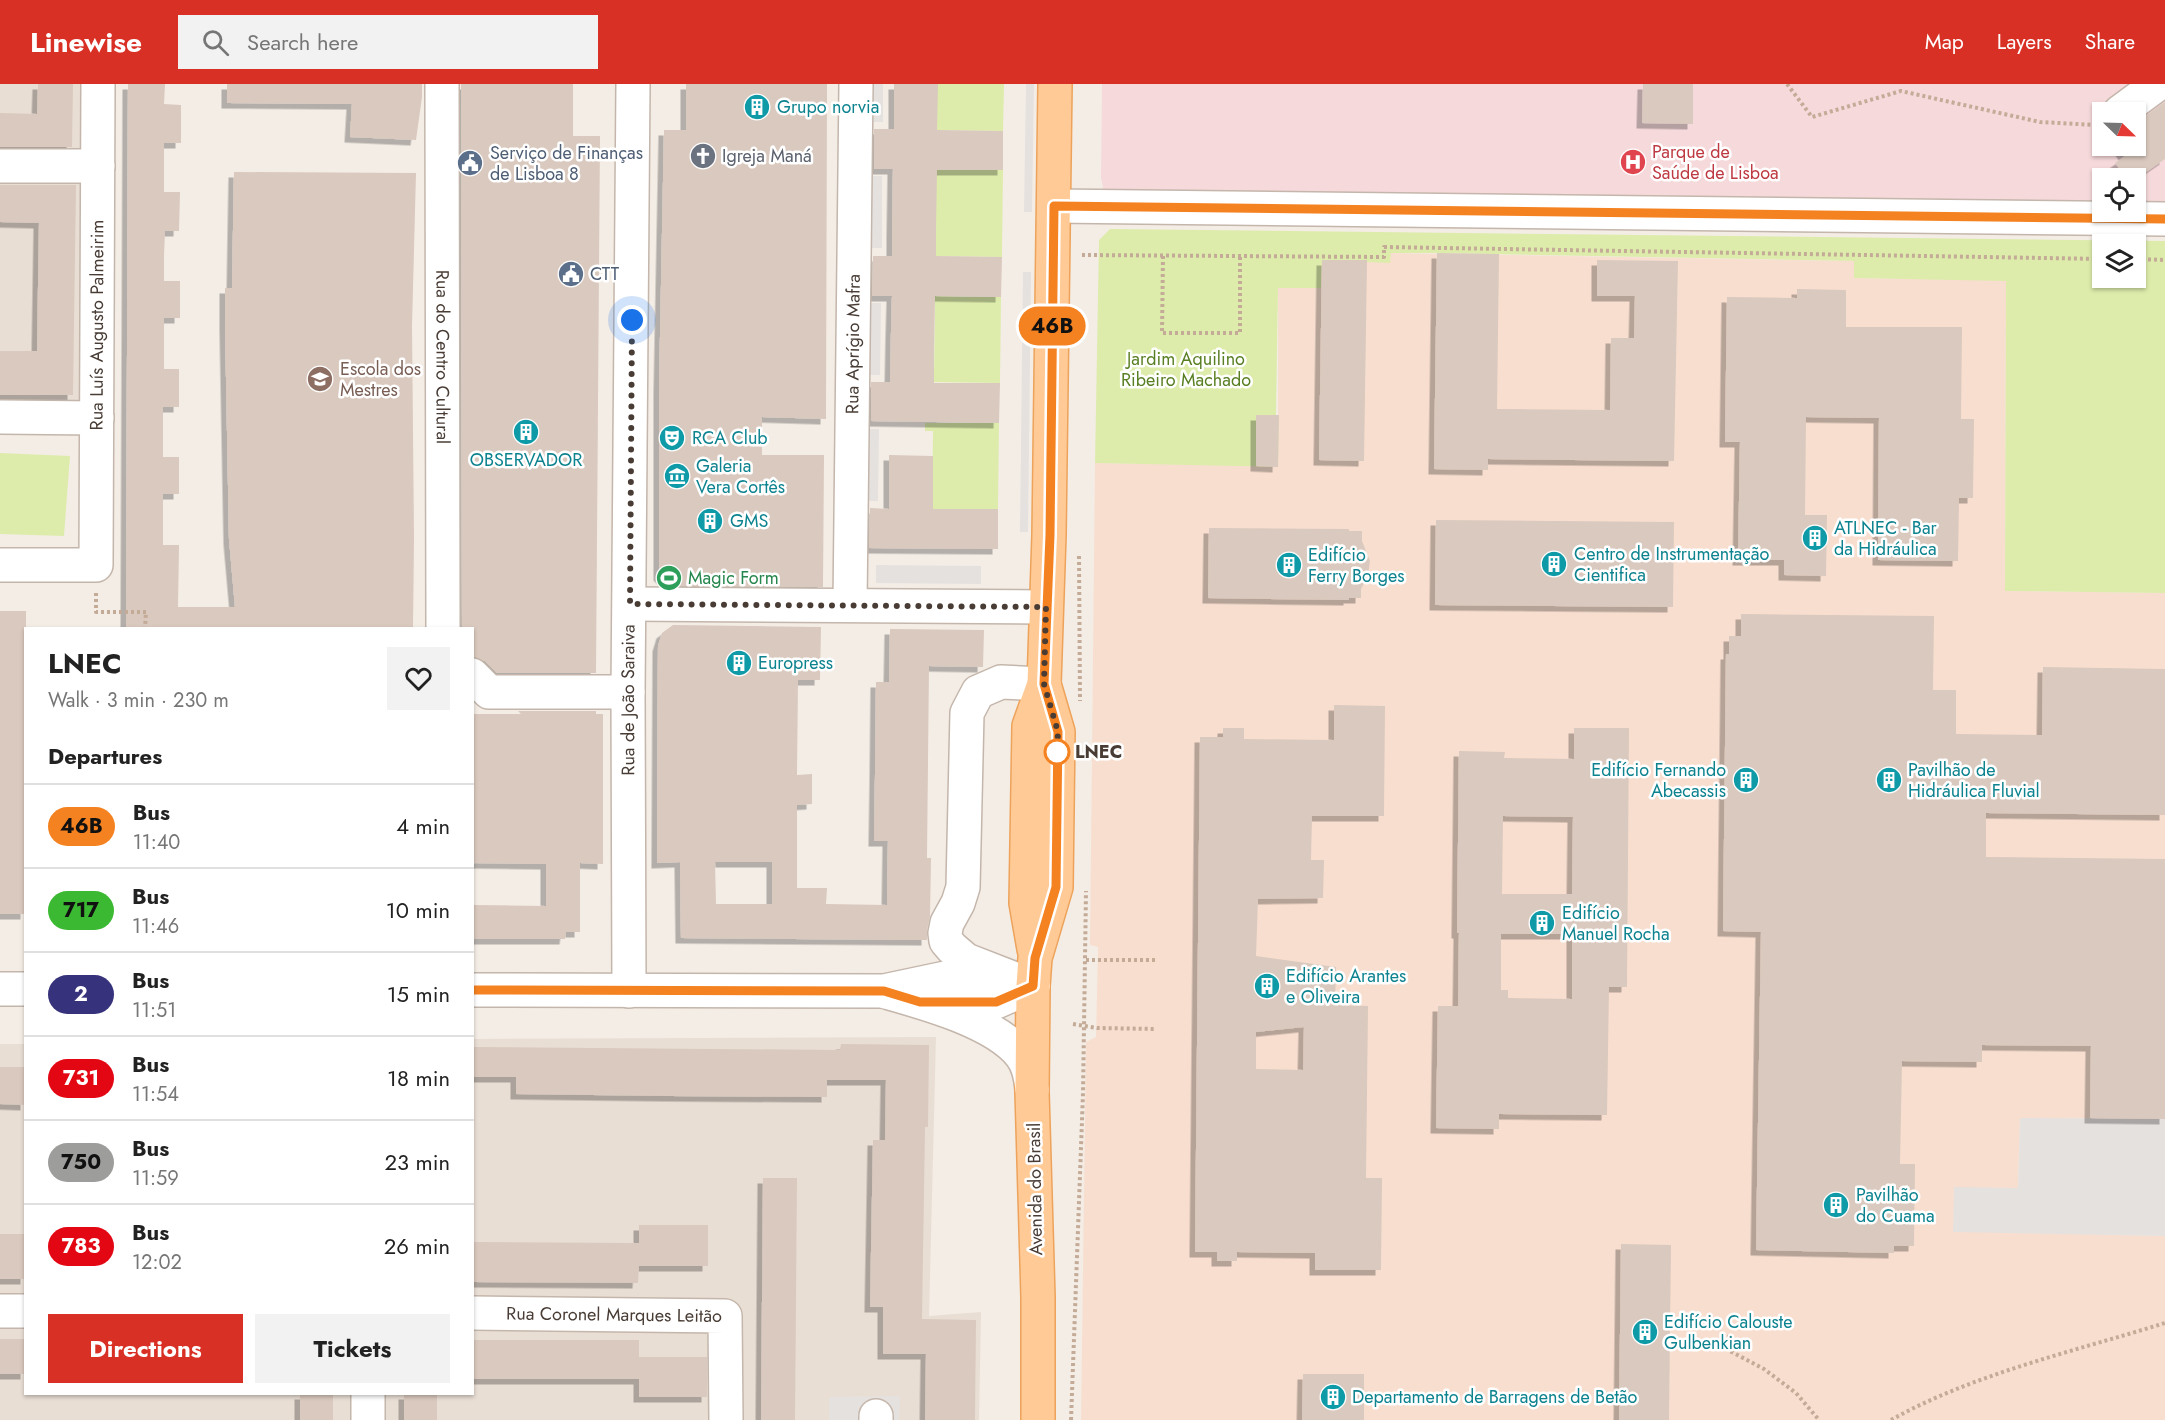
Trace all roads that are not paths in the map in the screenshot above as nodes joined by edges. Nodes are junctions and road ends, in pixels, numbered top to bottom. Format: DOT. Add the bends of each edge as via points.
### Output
graph roads {
  1 [pos="98,84"];
  2 [pos="442,84"];
  3 [pos="633,84"];
  4 [pos="856,84"];
  5 [pos="1055,84"];
  6 [pos="2158,84"];
  7 [pos="2134,102"];
  8 [pos="0,166"];
  9 [pos="98,166"];
  10 [pos="1054,206"];
  11 [pos="2165,219"];
  12 [pos="0,417"];
  13 [pos="97,418"];
  14 [pos="0,565"];
  15 [pos="630,604"];
  16 [pos="850,604"];
  17 [pos="1046,607"];
  18 [pos="443,627"];
  19 [pos="474,677"];
  20 [pos="1044,684"];
  21 [pos="628,692"];
  22 [pos="988,969"];
  23 [pos="1034,972"];
  24 [pos="0,989"];
  25 [pos="24,989"];
  26 [pos="474,990"];
  27 [pos="629,991"];
  28 [pos="884,991"];
  29 [pos="920,1002"];
  30 [pos="1032,1092"];
  31 [pos="0,1311"];
  32 [pos="24,1311"];
  33 [pos="474,1313"];
  34 [pos="368,1395"];
  35 [pos="368,1420"];
  36 [pos="726,1420"];
  37 [pos="1038,1420"];
  1 -- 9 [label="street, Rua Luís Augusto Palmeirim"];
  2 -- 18 [label="street, Rua do Centro Cultural"];
  3 -- 15 [label="street, Rua de João Saraiva"];
  4 -- 16 [label="street, Rua Aprígio Mafra"];
  5 -- 10 [label="main road, Avenida do Brasil"];
  6 -- 7 [label="street"];
  8 -- 9 [label="street"];
  9 -- 13 [label="street, Rua Luís Augusto Palmeirim"];
  10 -- 11 [label="street"];
  10 -- 17 [label="main road, Avenida do Brasil"];
  12 -- 13 [label="street"];
  13 -- 14 [label="street, Rua Luís Augusto Palmeirim" via="96,565"];
  15 -- 16 [label="street"];
  15 -- 21 [label="street, Rua de João Saraiva"];
  16 -- 17 [label="street"];
  17 -- 20 [label="main road, Avenida do Brasil"];
  19 -- 21 [label="street" via="489,692"];
  20 -- 22 [label="street" via="1001,682 978,692 966,713 963,887 945,933 946,941 958,954"];
  20 -- 23 [label="main road, Avenida do Brasil" via="1058,732 1056,887"];
  21 -- 27 [label="street, Rua de João Saraiva"];
  22 -- 23 [label="street"];
  22 -- 28 [label="street"];
  23 -- 29 [label="street" via="996,1002"];
  23 -- 30 [label="main road, Avenida do Brasil"];
  24 -- 25 [label="street"];
  26 -- 27 [label="street"];
  27 -- 28 [label="street"];
  28 -- 29 [label="street"];
  29 -- 30 [label="street" via="986,1029 1010,1044 1027,1066"];
  30 -- 37 [label="main road, Avenida do Brasil"];
  31 -- 32 [label="street"];
  33 -- 36 [label="street, Rua Coronel Marques Leitão" via="725,1316"];
  34 -- 35 [label="street"];
}
